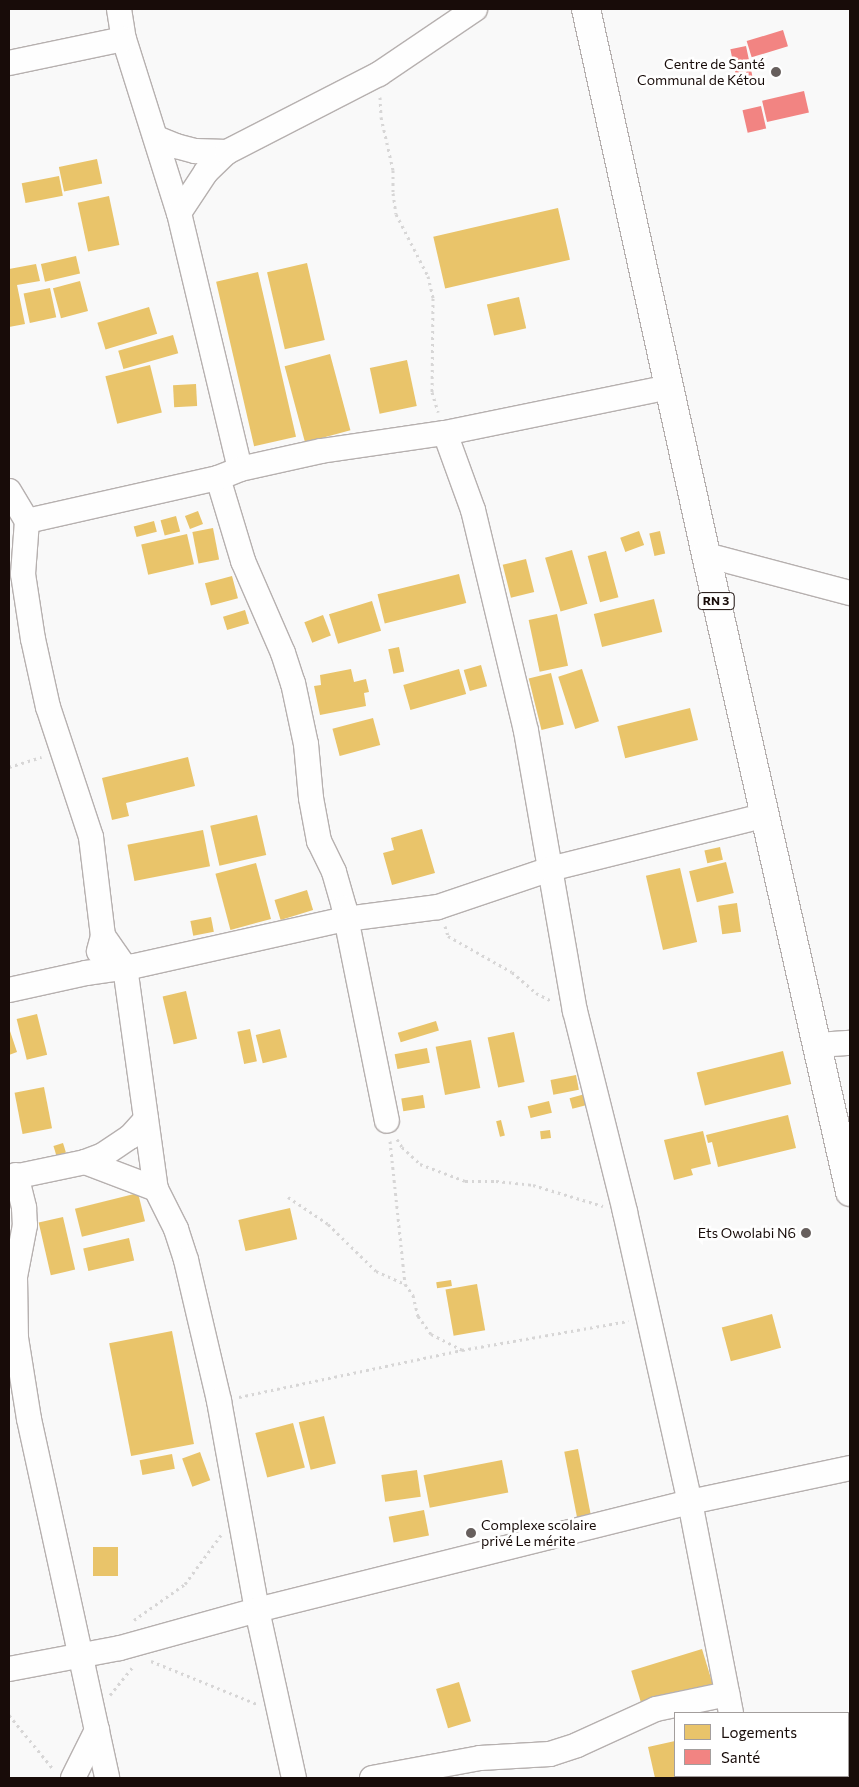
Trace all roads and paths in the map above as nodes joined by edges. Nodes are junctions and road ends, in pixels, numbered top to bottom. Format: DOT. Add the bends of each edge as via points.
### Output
graph roads {
  1 [pos="119,9"];
  2 [pos="475,9"];
  3 [pos="586,9"];
  4 [pos="124,39"];
  5 [pos="9,63"];
  6 [pos="379,74"];
  7 [pos="156,138"];
  8 [pos="227,152"];
  9 [pos="179,213"];
  10 [pos="669,387"];
  11 [pos="444,433"];
  12 [pos="240,469"];
  13 [pos="218,478"];
  14 [pos="9,491"];
  15 [pos="27,521"];
  16 [pos="706,555"];
  17 [pos="850,593"];
  18 [pos="62,752"];
  19 [pos="9,766"];
  20 [pos="766,815"];
  21 [pos="550,869"];
  22 [pos="438,906"];
  23 [pos="346,919"];
  24 [pos="103,936"];
  25 [pos="125,967"];
  26 [pos="86,972"];
  27 [pos="9,990"];
  28 [pos="575,1011"];
  29 [pos="850,1043"];
  30 [pos="818,1045"];
  31 [pos="146,1120"];
  32 [pos="387,1121"];
  33 [pos="85,1162"];
  34 [pos="12,1177"];
  35 [pos="156,1189"];
  36 [pos="850,1192"];
  37 [pos="288,1197"];
  38 [pos="625,1212"];
  39 [pos="405,1284"];
  40 [pos="649,1318"];
  41 [pos="462,1350"];
  42 [pos="219,1401"];
  43 [pos="850,1468"];
  44 [pos="690,1502"];
  45 [pos="240,1508"];
  46 [pos="258,1610"];
  47 [pos="131,1622"];
  48 [pos="120,1648"];
  49 [pos="81,1657"];
  50 [pos="142,1657"];
  51 [pos="9,1669"];
  52 [pos="729,1704"];
  53 [pos="278,1713"];
  54 [pos="9,1714"];
  55 [pos="95,1722"];
  56 [pos="64,1775"];
  57 [pos="107,1778"];
  58 [pos="294,1778"];
  59 [pos="372,1778"];
  1 -- 4 [label="street"];
  2 -- 6 [label="street"];
  3 -- 10 [label="main road, RN 3"];
  4 -- 5 [label="street"];
  4 -- 7 [label="street"];
  6 -- 8 [label="street"];
  6 -- 11 [label="path" via="381,117 393,170 392,193 396,214 428,276 433,298 432,392"];
  7 -- 8 [label="street" via="195,151"];
  7 -- 9 [label="street"];
  8 -- 9 [label="street" via="206,172"];
  9 -- 12 [label="street"];
  10 -- 11 [label="street"];
  10 -- 16 [label="main road, RN 3"];
  11 -- 12 [label="street" via="321,452"];
  11 -- 21 [label="street" via="473,510 526,731"];
  12 -- 13 [label="street"];
  13 -- 15 [label="street"];
  13 -- 23 [label="street" via="243,561 293,683 306,744 319,842 334,872"];
  14 -- 15 [label="street"];
  15 -- 18 [label="street" via="23,574 48,707"];
  16 -- 17 [label="street"];
  16 -- 20 [label="main road, RN 3"];
  18 -- 19 [label="path"];
  18 -- 24 [label="street" via="91,837"];
  20 -- 21 [label="street"];
  20 -- 30 [label="main road, RN 3"];
  21 -- 22 [label="street"];
  21 -- 28 [label="street"];
  22 -- 23 [label="street"];
  22 -- 28 [label="path" via="448,936 512,972 536,993"];
  23 -- 25 [label="street"];
  23 -- 32 [label="street"];
  24 -- 25 [label="street"];
  24 -- 26 [label="street"];
  25 -- 26 [label="street"];
  25 -- 31 [label="street"];
  26 -- 27 [label="street"];
  28 -- 38 [label="street"];
  29 -- 30 [label="street"];
  30 -- 36 [label="main road, RN 3"];
  31 -- 33 [label="street" via="115,1149"];
  31 -- 35 [label="street"];
  32 -- 38 [label="path" via="402,1147 420,1164 465,1181 533,1185"];
  32 -- 39 [label="path"];
  33 -- 34 [label="street"];
  33 -- 35 [label="street"];
  34 -- 49 [label="street" via="24,1208 25,1225 15,1277 16,1338 29,1419"];
  35 -- 42 [label="street" via="176,1229 186,1260"];
  37 -- 39 [label="path" via="328,1224 376,1271"];
  38 -- 40 [label="street"];
  39 -- 41 [label="path" via="418,1316 431,1334"];
  40 -- 41 [label="path"];
  40 -- 44 [label="street"];
  41 -- 42 [label="path"];
  42 -- 45 [label="street"];
  43 -- 44 [label="street"];
  44 -- 46 [label="street"];
  44 -- 52 [label="street"];
  45 -- 46 [label="street"];
  45 -- 47 [label="path" via="185,1584"];
  46 -- 48 [label="street"];
  46 -- 53 [label="street"];
  48 -- 49 [label="street"];
  48 -- 50 [label="path"];
  49 -- 51 [label="street"];
  49 -- 55 [label="street"];
  50 -- 53 [label="path"];
  50 -- 55 [label="path"];
  52 -- 59 [label="street" via="656,1709 550,1754 480,1758"];
  53 -- 58 [label="street"];
  54 -- 56 [label="path"];
  55 -- 56 [label="street"];
  55 -- 57 [label="street"];
}
